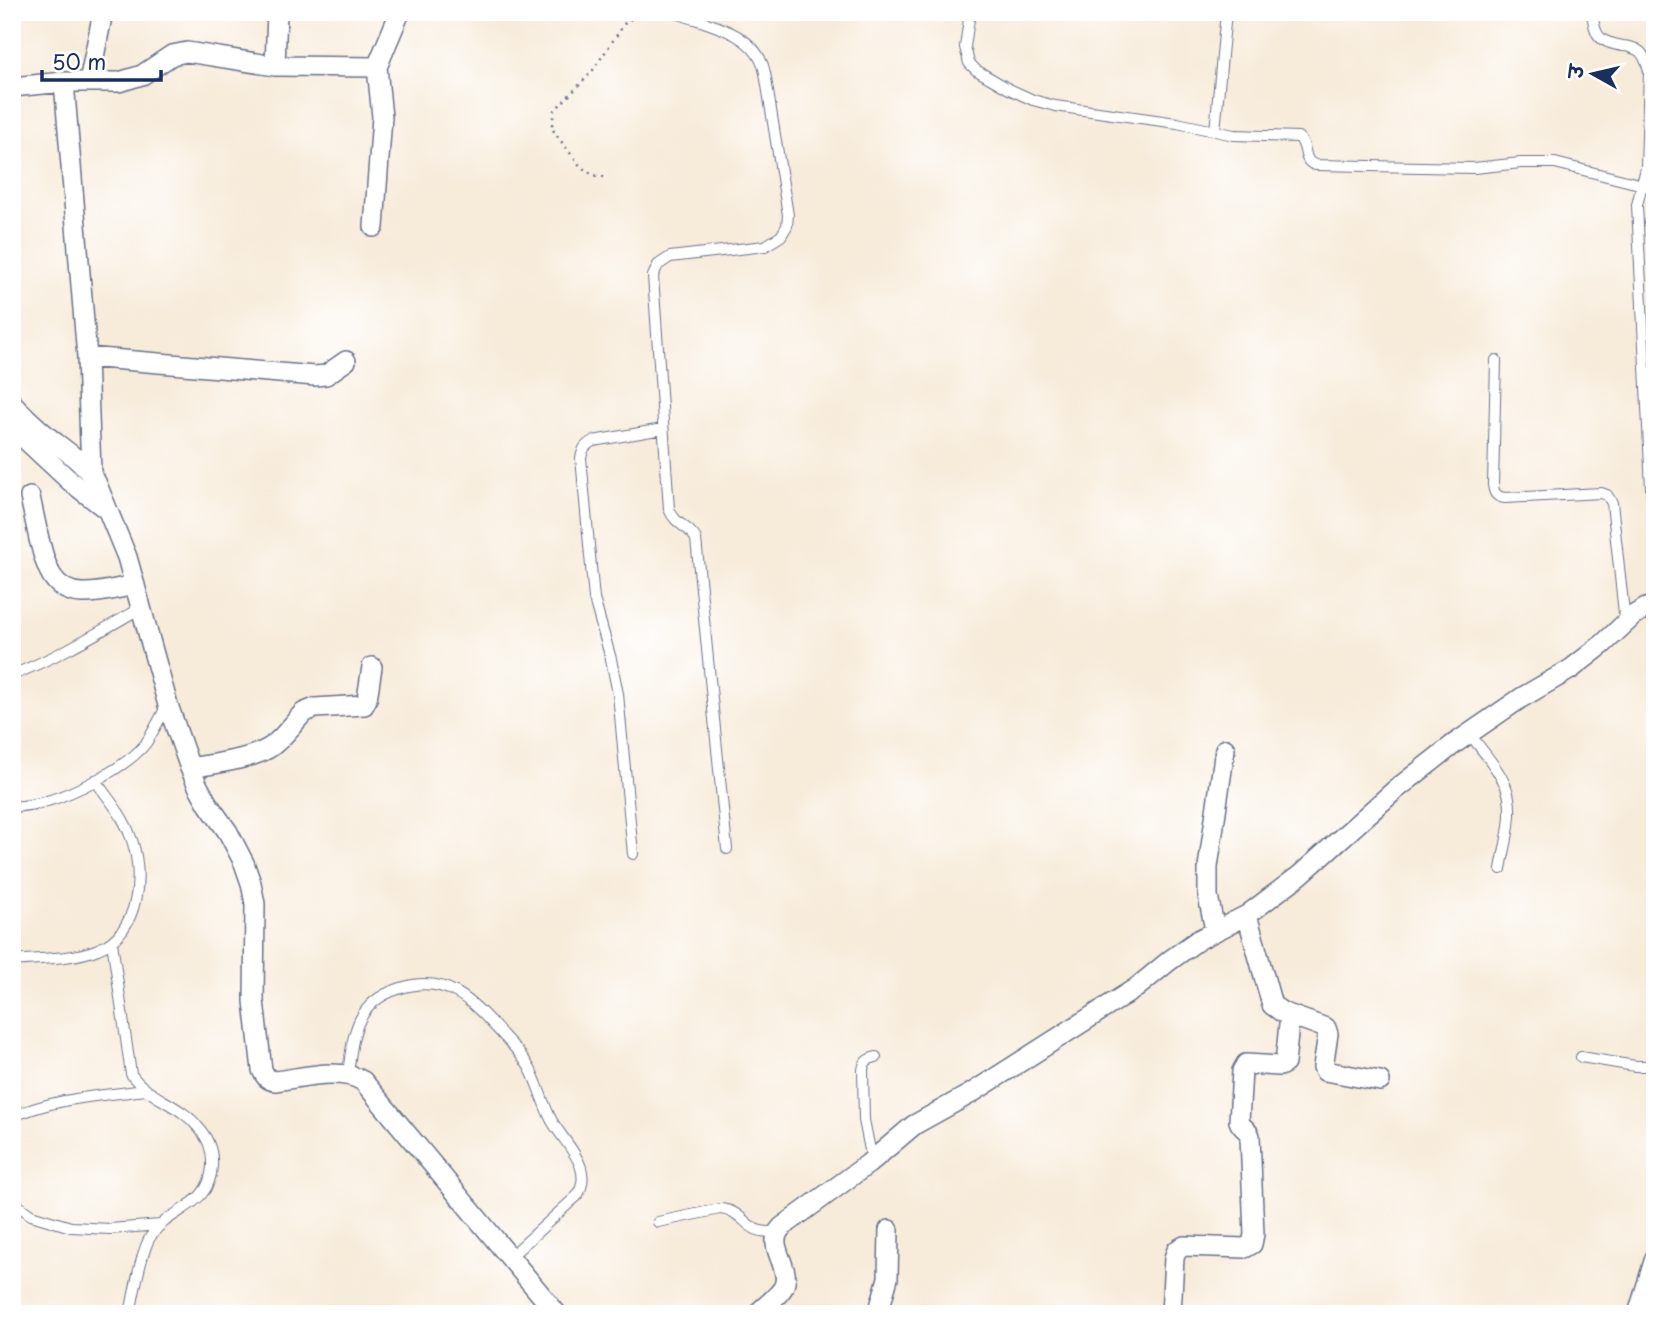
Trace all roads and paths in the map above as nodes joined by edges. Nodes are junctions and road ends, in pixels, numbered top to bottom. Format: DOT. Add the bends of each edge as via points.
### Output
graph roads {
  1 [pos="103,12"];
  2 [pos="278,12"];
  3 [pos="400,12"];
  4 [pos="640,12"];
  5 [pos="674,12"];
  6 [pos="970,12"];
  7 [pos="1226,12"];
  8 [pos="1592,12"];
  9 [pos="275,66"];
  10 [pos="377,67"];
  11 [pos="64,82"];
  12 [pos="89,82"];
  13 [pos="12,87"];
  14 [pos="1215,131"];
  15 [pos="604,177"];
  16 [pos="1643,184"];
  17 [pos="1655,188"];
  18 [pos="374,227"];
  19 [pos="87,357"];
  20 [pos="1496,360"];
  21 [pos="346,361"];
  22 [pos="13,399"];
  23 [pos="12,427"];
  24 [pos="663,429"];
  25 [pos="91,473"];
  26 [pos="30,497"];
  27 [pos="108,511"];
  28 [pos="1655,521"];
  29 [pos="135,585"];
  30 [pos="1655,606"];
  31 [pos="141,608"];
  32 [pos="1625,622"];
  33 [pos="372,667"];
  34 [pos="12,675"];
  35 [pos="167,705"];
  36 [pos="1469,733"];
  37 [pos="1225,749"];
  38 [pos="190,768"];
  39 [pos="95,780"];
  40 [pos="12,807"];
  41 [pos="727,849"];
  42 [pos="633,854"];
  43 [pos="1501,869"];
  44 [pos="1247,915"];
  45 [pos="1215,930"];
  46 [pos="113,942"];
  47 [pos="12,961"];
  48 [pos="1290,1015"];
  49 [pos="1581,1057"];
  50 [pos="876,1058"];
  51 [pos="1655,1066"];
  52 [pos="348,1074"];
  53 [pos="1380,1081"];
  54 [pos="145,1090"];
  55 [pos="12,1117"];
  56 [pos="872,1160"];
  57 [pos="12,1200"];
  58 [pos="658,1222"];
  59 [pos="160,1225"];
  60 [pos="890,1230"];
  61 [pos="778,1231"];
  62 [pos="510,1257"];
  63 [pos="1655,1258"];
  64 [pos="130,1314"];
  65 [pos="557,1314"];
  66 [pos="757,1314"];
  67 [pos="878,1314"];
  68 [pos="1171,1314"];
  69 [pos="1638,1314"];
  1 -- 12 [label="street"];
  2 -- 9 [label="street"];
  3 -- 10 [label="street"];
  4 -- 15 [label="path" via="625,23 592,73 554,111 554,132 581,167"];
  5 -- 24 [label="lane" via="733,34 760,56 788,215 782,236 765,246 670,257 655,270"];
  6 -- 14 [label="lane" via="965,47 969,63 1022,95 1055,106"];
  7 -- 14 [label="lane"];
  8 -- 16 [label="lane" via="1600,39 1639,50 1649,71"];
  9 -- 10 [label="street"];
  9 -- 12 [label="street" via="187,52 167,57 135,78"];
  10 -- 18 [label="street" via="382,117"];
  11 -- 12 [label="street"];
  11 -- 13 [label="street"];
  11 -- 19 [label="street"];
  14 -- 16 [label="lane" via="1298,137 1304,142 1308,161 1316,165 1474,168 1555,163"];
  16 -- 17 [label="lane"];
  16 -- 28 [label="lane" via="1637,205"];
  19 -- 21 [label="street" via="315,376 326,375"];
  19 -- 25 [label="street"];
  20 -- 32 [label="lane" via="1494,492 1506,498 1607,495 1612,503"];
  22 -- 25 [label="street" via="28,420"];
  23 -- 27 [label="street"];
  24 -- 41 [label="lane" via="669,509 696,539"];
  24 -- 42 [label="lane" via="593,441 582,449 581,458 594,598 618,694"];
  25 -- 27 [label="street"];
  26 -- 29 [label="street" via="44,560 62,587 83,594"];
  27 -- 29 [label="street"];
  29 -- 31 [label="street"];
  30 -- 32 [label="street"];
  31 -- 34 [label="lane"];
  31 -- 35 [label="street"];
  32 -- 36 [label="street" via="1571,669"];
  33 -- 38 [label="street" via="364,705 311,709 266,750"];
  35 -- 38 [label="street"];
  35 -- 39 [label="lane" via="136,754"];
  36 -- 43 [label="lane" via="1508,790 1510,813"];
  36 -- 44 [label="street"];
  37 -- 45 [label="street" via="1208,867"];
  38 -- 52 [label="street" via="229,832 251,883 254,1001 264,1075 275,1081"];
  39 -- 40 [label="lane" via="44,802"];
  39 -- 46 [label="lane" via="132,837 138,870 130,917"];
  44 -- 45 [label="street"];
  44 -- 48 [label="street" via="1269,1000"];
  45 -- 56 [label="street" via="1136,988 914,1125"];
  46 -- 47 [label="lane" via="78,955"];
  46 -- 54 [label="lane" via="128,1062 131,1074"];
  48 -- 53 [label="street" via="1326,1028 1325,1071"];
  48 -- 68 [label="street" via="1283,1065 1246,1064 1242,1071 1239,1121 1250,1136 1252,1244 1177,1250"];
  49 -- 51 [label="lane"];
  50 -- 56 [label="lane" via="866,1061 863,1070 864,1120"];
  52 -- 62 [label="street" via="369,1086"];
  52 -- 62 [label="lane" via="354,1031 365,1010 387,993 410,985 439,985 472,1002 521,1055 554,1125 582,1168 583,1183 577,1196"];
  54 -- 55 [label="lane" via="60,1101"];
  54 -- 59 [label="lane" via="197,1125 209,1143 212,1162 204,1194"];
  56 -- 61 [label="street"];
  57 -- 59 [label="lane" via="31,1215 71,1227"];
  58 -- 61 [label="lane" via="726,1209 761,1232"];
  59 -- 64 [label="lane" via="146,1243"];
  60 -- 67 [label="street" via="888,1278"];
  61 -- 66 [label="street" via="776,1244 786,1281"];
  62 -- 65 [label="street"];
  63 -- 69 [label="street"];
}
